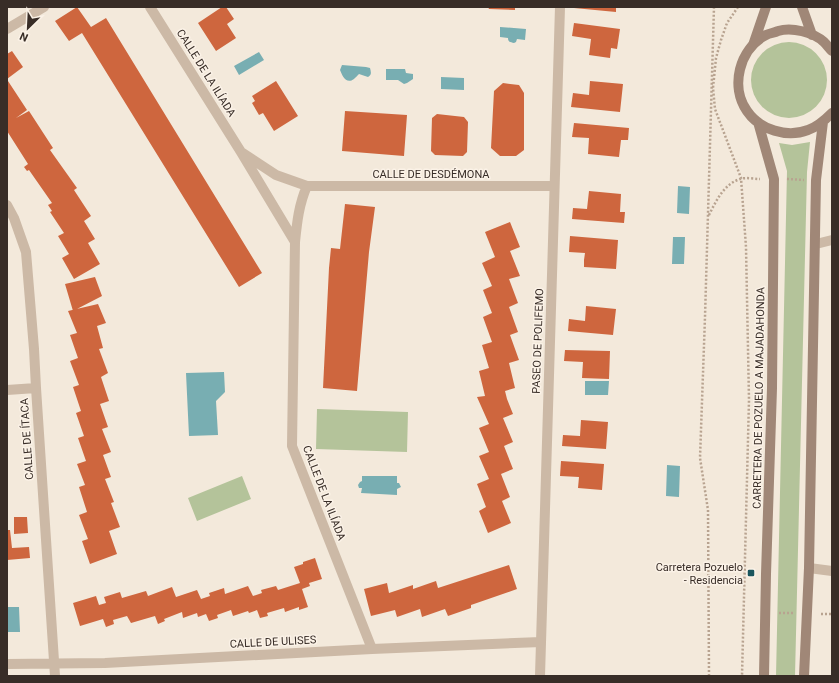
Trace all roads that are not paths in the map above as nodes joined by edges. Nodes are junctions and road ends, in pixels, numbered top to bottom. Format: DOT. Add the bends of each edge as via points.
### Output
graph roads {
  1 [pos="44,7"];
  2 [pos="150,7"];
  3 [pos="560,7"];
  4 [pos="766,7"];
  5 [pos="802,7"];
  6 [pos="7,29"];
  7 [pos="812,35"];
  8 [pos="828,43"];
  9 [pos="753,45"];
  10 [pos="832,52"];
  11 [pos="832,113"];
  12 [pos="758,122"];
  13 [pos="823,122"];
  14 [pos="241,152"];
  15 [pos="307,186"];
  16 [pos="554,186"];
  17 [pos="7,205"];
  18 [pos="832,240"];
  19 [pos="295,242"];
  20 [pos="816,244"];
  21 [pos="36,388"];
  22 [pos="7,390"];
  23 [pos="809,568"];
  24 [pos="832,571"];
  25 [pos="541,642"];
  26 [pos="372,649"];
  27 [pos="54,663"];
  28 [pos="7,664"];
  29 [pos="55,676"];
  30 [pos="540,676"];
  31 [pos="764,676"];
  32 [pos="804,676"];
  1 -- 6 [label="street"];
  2 -- 14 [label="street, CALLE DE LA ILÍADA"];
  3 -- 16 [label="street, PASEO DE POLIFEMO"];
  4 -- 9 [label="street"];
  5 -- 7 [label="street"];
  7 -- 8 [label="street"];
  7 -- 9 [label="street" via="797,30 781,30 766,35"];
  8 -- 10 [label="street"];
  9 -- 12 [label="street" via="744,56 738,84 741,99 748,112"];
  11 -- 13 [label="street"];
  12 -- 13 [label="street" via="773,131 790,134 807,131"];
  12 -- 31 [label="street, CARRETERA DE POZUELO A MAJADAHONDA" via="774,179 772,388"];
  13 -- 20 [label="street" via="816,180"];
  14 -- 15 [label="street, CALLE DE LA ILÍADA" via="276,175"];
  14 -- 19 [label="street, CALLE DE LA ILÍADA"];
  15 -- 16 [label="street, CALLE DE DESDÉMONA"];
  15 -- 19 [label="street, CALLE DE LA ILÍADA" via="299,210"];
  16 -- 25 [label="street, PASEO DE POLIFEMO"];
  17 -- 21 [label="street, CALLE DE ÍTACA" via="26,252"];
  18 -- 20 [label="street"];
  19 -- 26 [label="street, CALLE DE LA ILÍADA" via="292,446"];
  20 -- 23 [label="street"];
  21 -- 22 [label="street"];
  21 -- 27 [label="street, CALLE DE ÍTACA"];
  23 -- 24 [label="street"];
  23 -- 32 [label="street"];
  25 -- 26 [label="street, CALLE DE ULISES"];
  25 -- 30 [label="street, PASEO DE POLIFEMO"];
  26 -- 27 [label="street, CALLE DE ULISES" via="105,663"];
  27 -- 28 [label="street, CALLE DE ULISES"];
  27 -- 29 [label="street, CALLE DE ÍTACA"];
}
